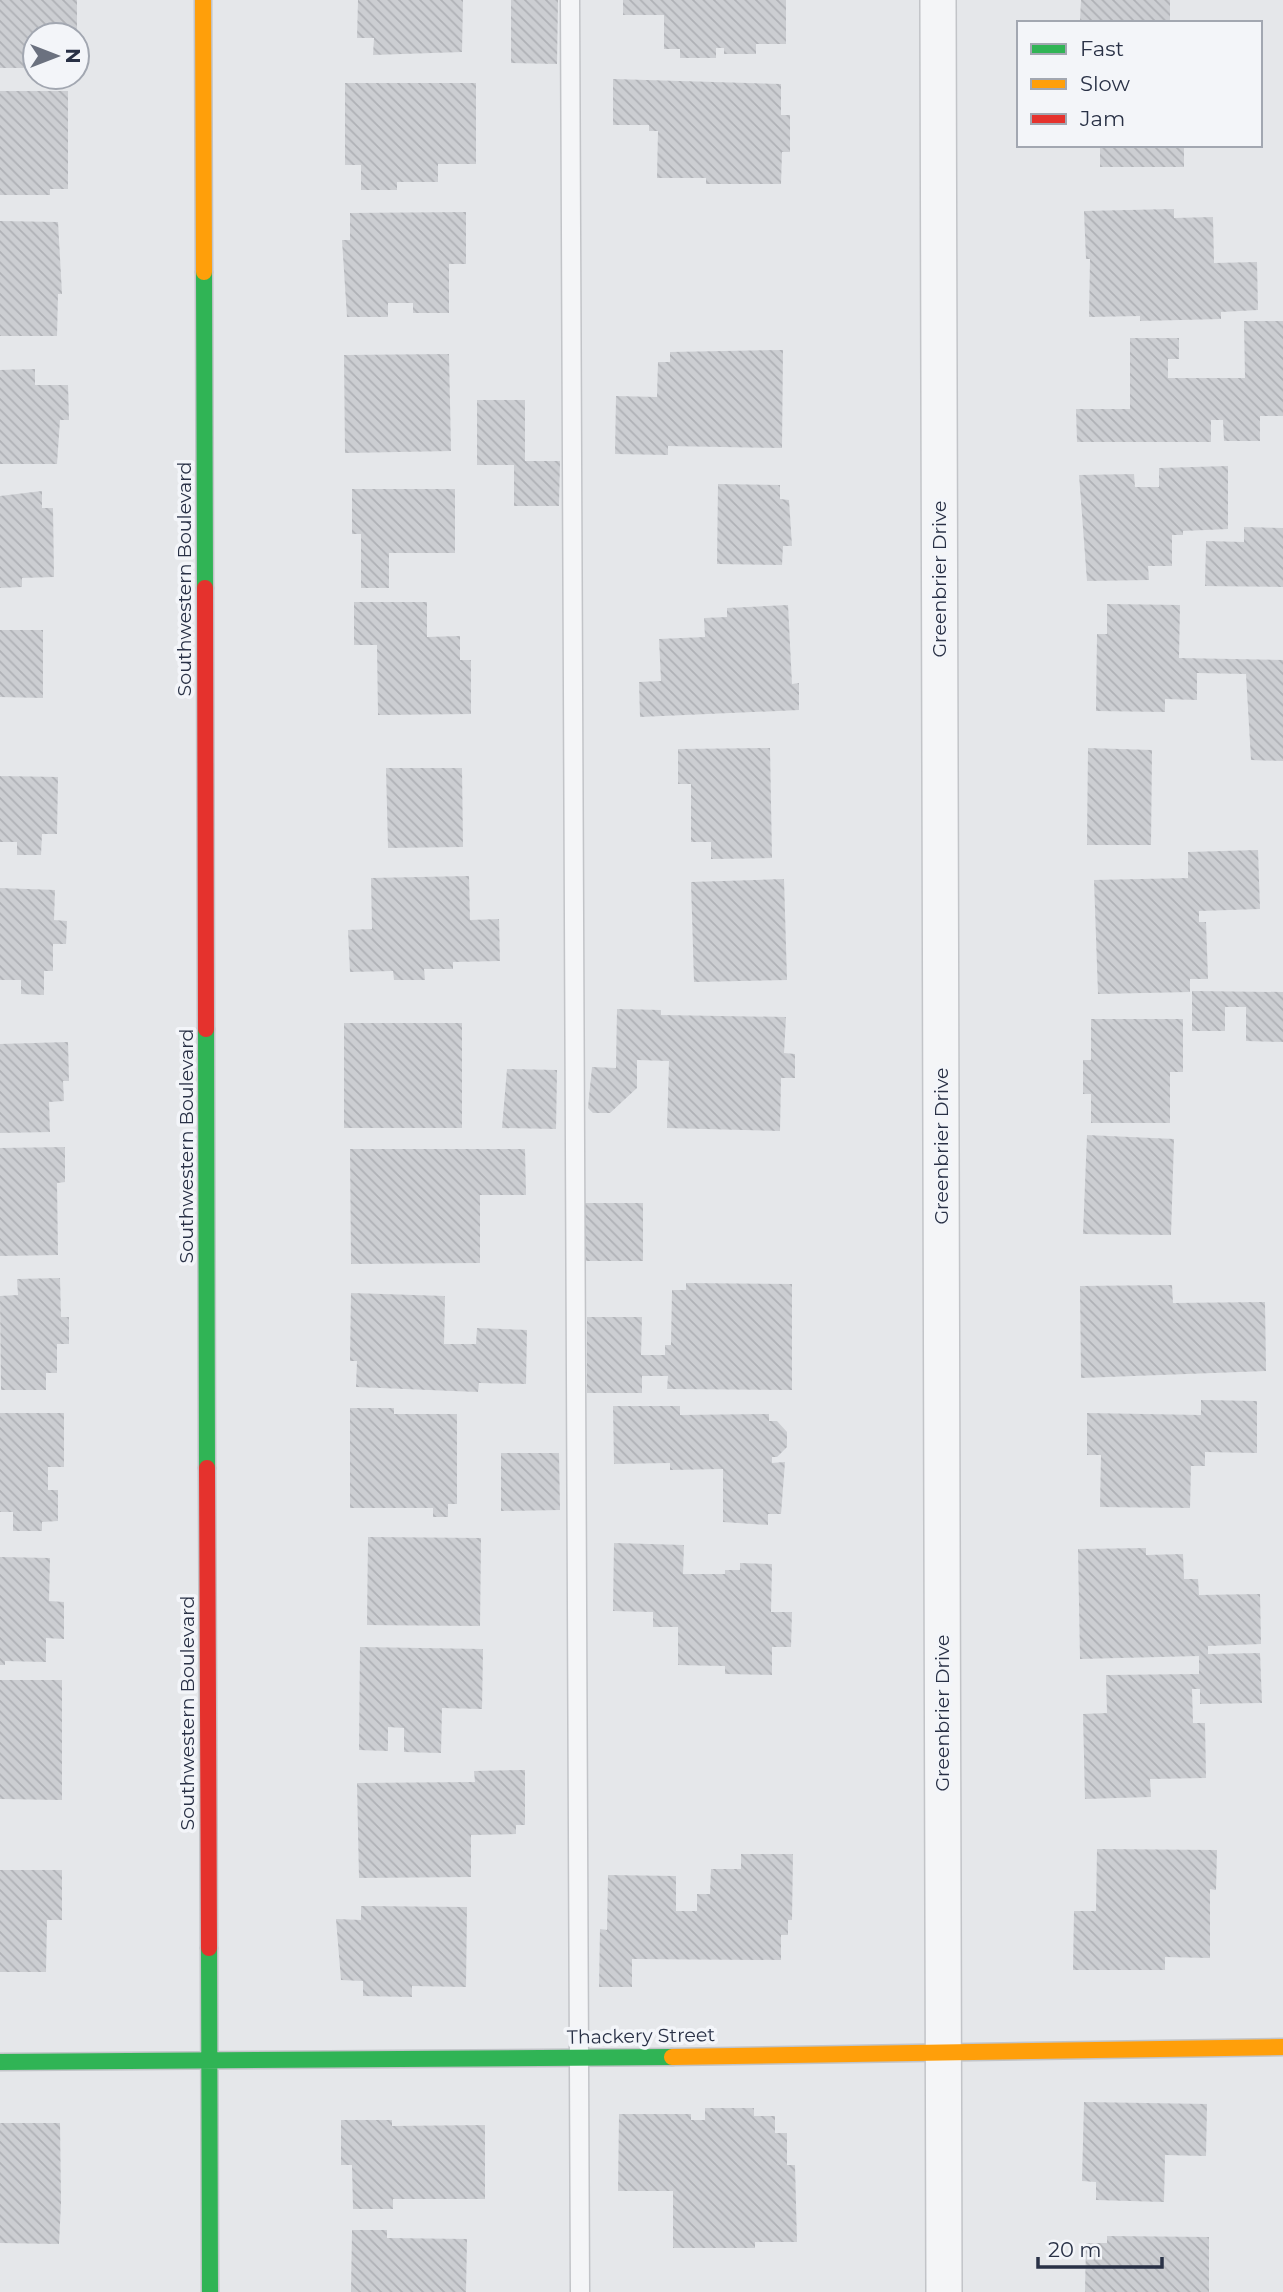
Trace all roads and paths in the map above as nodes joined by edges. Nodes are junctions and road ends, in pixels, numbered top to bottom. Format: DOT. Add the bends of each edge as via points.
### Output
graph roads {
  1 [pos="203,0"];
  2 [pos="570,0"];
  3 [pos="938,0"];
  4 [pos="1283,2047"];
  5 [pos="943,2051"];
  6 [pos="209,2059"];
  7 [pos="579,2059"];
  8 [pos="0,2062"];
  9 [pos="210,2292"];
  10 [pos="580,2292"];
  11 [pos="944,2292"];
  1 -- 6 [label="street, Southwestern Boulevard"];
  2 -- 7 [label="lane"];
  3 -- 5 [label="street, Greenbrier Drive"];
  4 -- 5 [label="street, Thackery Street"];
  5 -- 7 [label="street, Thackery Street"];
  5 -- 11 [label="street, Greenbrier Drive"];
  6 -- 7 [label="street, Thackery Street"];
  6 -- 8 [label="street, Thackery Street"];
  6 -- 9 [label="street, Southwestern Boulevard"];
  7 -- 10 [label="lane"];
}
